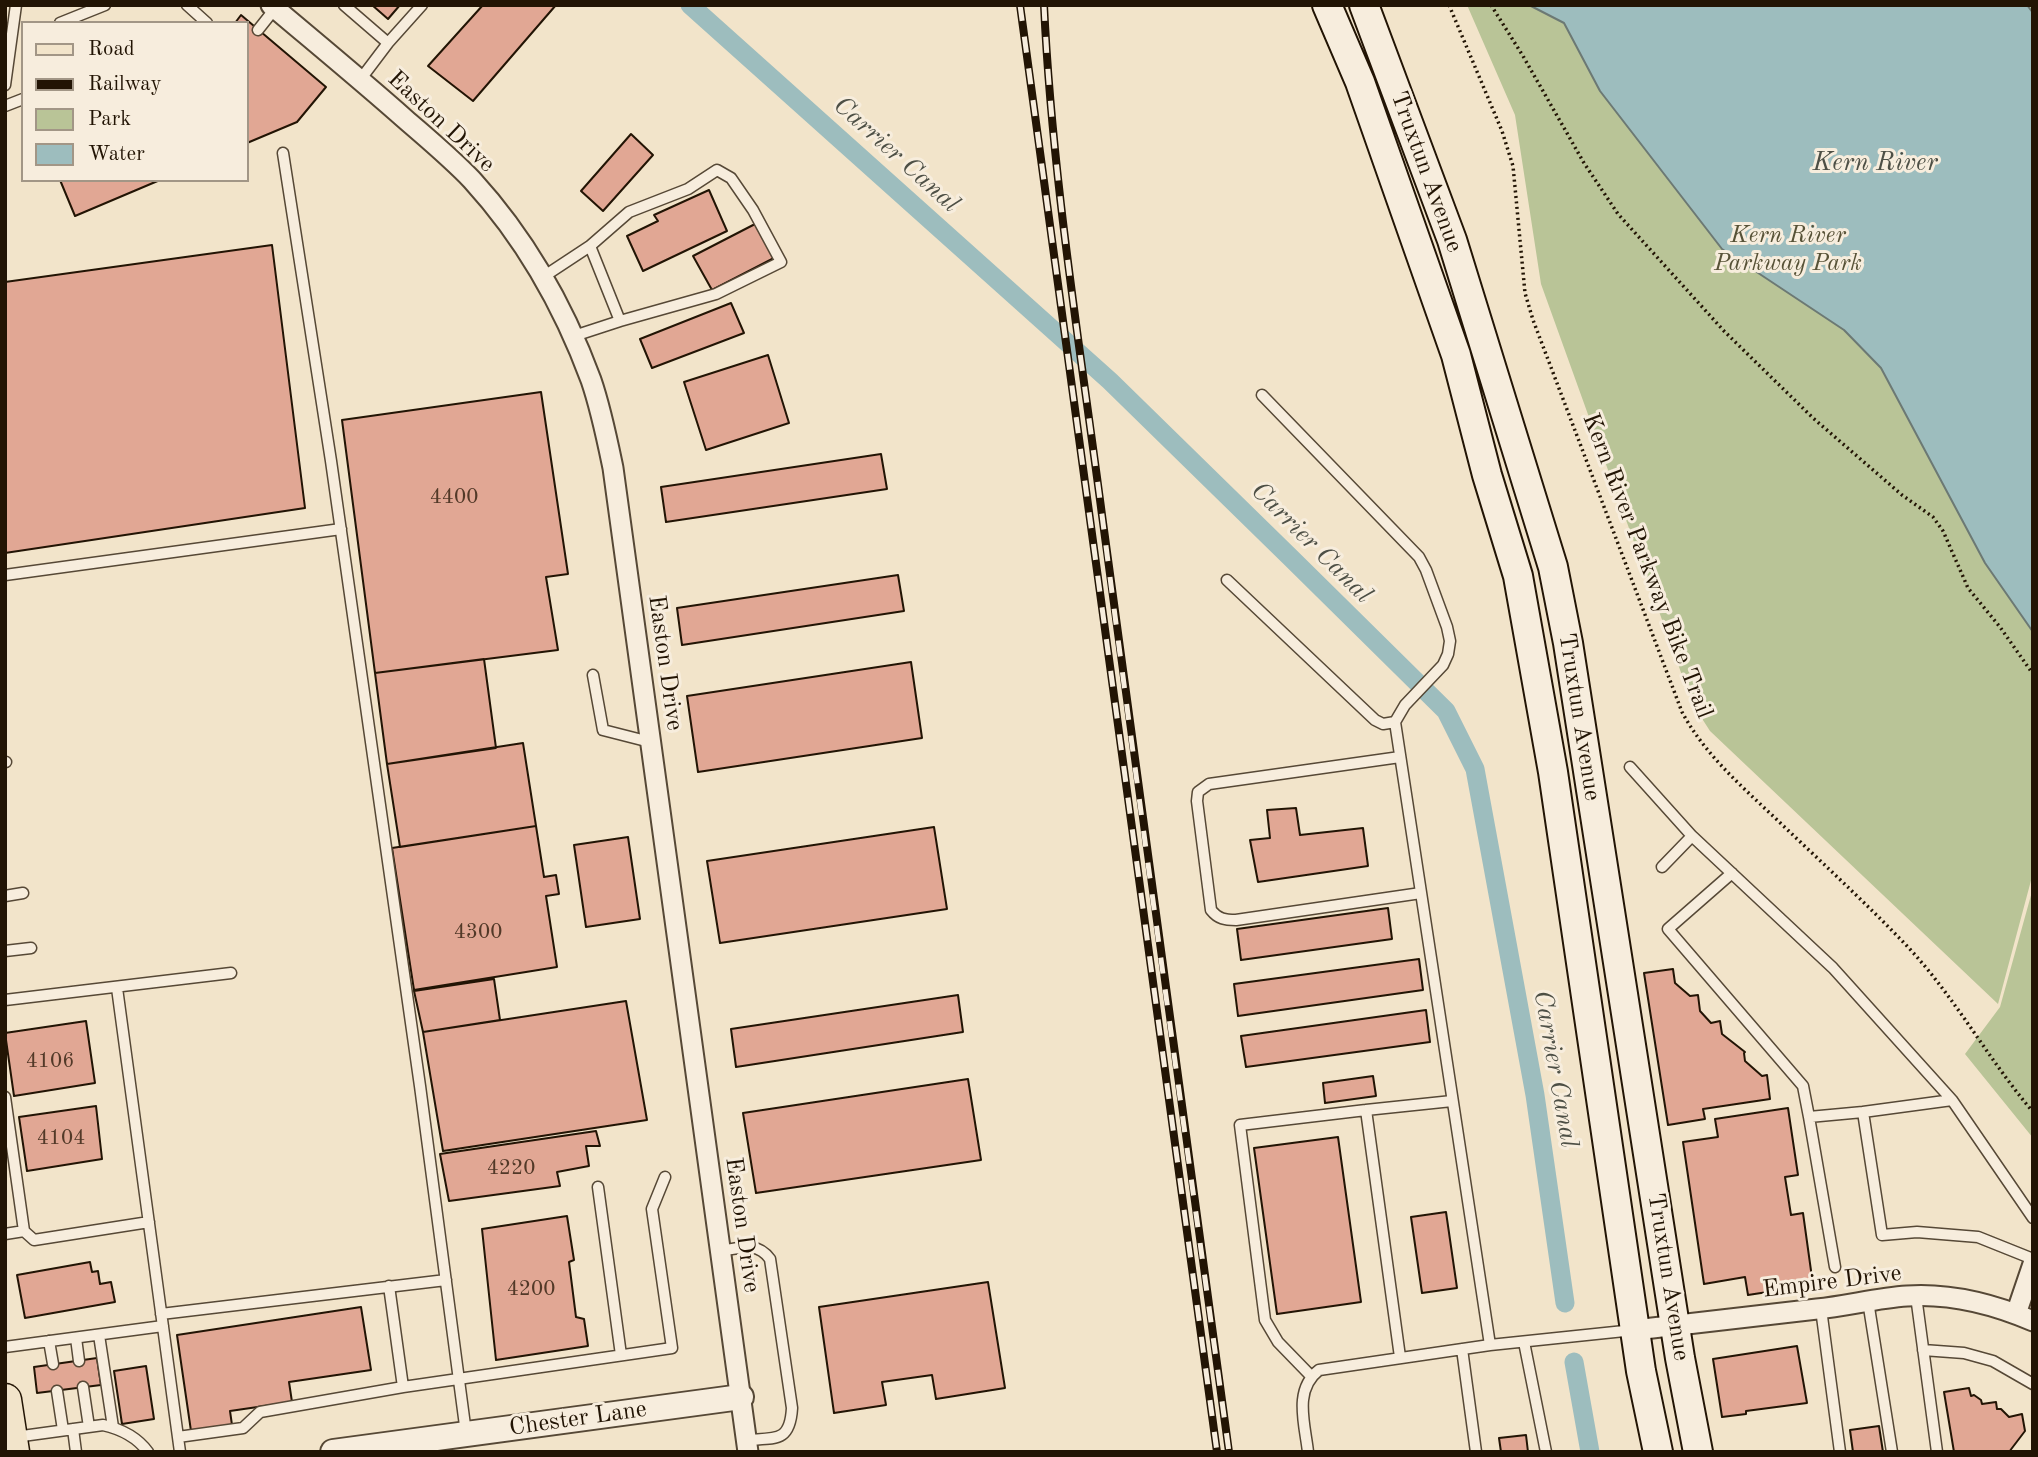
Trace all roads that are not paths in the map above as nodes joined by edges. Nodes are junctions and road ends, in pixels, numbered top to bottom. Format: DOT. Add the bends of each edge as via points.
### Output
graph roads {
  1 [pos="16,5"];
  2 [pos="105,5"];
  3 [pos="187,5"];
  4 [pos="344,5"];
  5 [pos="422,5"];
  6 [pos="1326,5"];
  7 [pos="1364,5"];
  8 [pos="275,6"];
  9 [pos="65,21"];
  10 [pos="205,21"];
  11 [pos="258,30"];
  12 [pos="21,38"];
  13 [pos="11,42"];
  14 [pos="388,43"];
  15 [pos="360,80"];
  16 [pos="5,85"];
  17 [pos="283,153"];
  18 [pos="590,246"];
  19 [pos="543,277"];
  20 [pos="620,321"];
  21 [pos="573,336"];
  22 [pos="1262,395"];
  23 [pos="341,529"];
  24 [pos="5,575"];
  25 [pos="1227,580"];
  26 [pos="593,675"];
  27 [pos="1395,722"];
  28 [pos="651,742"];
  29 [pos="1400,758"];
  30 [pos="1630,767"];
  31 [pos="1692,836"];
  32 [pos="1662,867"];
  33 [pos="1732,873"];
  34 [pos="23,893"];
  35 [pos="1421,893"];
  36 [pos="5,896"];
  37 [pos="31,948"];
  38 [pos="5,951"];
  39 [pos="231,974"];
  40 [pos="117,988"];
  41 [pos="5,1000"];
  42 [pos="5,1097"];
  43 [pos="1952,1100"];
  44 [pos="1452,1101"];
  45 [pos="1366,1110"];
  46 [pos="1863,1112"];
  47 [pos="1809,1117"];
  48 [pos="665,1177"];
  49 [pos="598,1187"];
  50 [pos="2033,1218"];
  51 [pos="149,1222"];
  52 [pos="23,1231"];
  53 [pos="5,1234"];
  54 [pos="720,1251"];
  55 [pos="2033,1259"];
  56 [pos="2033,1264"];
  57 [pos="1835,1268"];
  58 [pos="446,1280"];
  59 [pos="389,1286"];
  60 [pos="1916,1296"];
  61 [pos="1868,1301"];
  62 [pos="1821,1309"];
  63 [pos="161,1314"];
  64 [pos="2024,1317"];
  65 [pos="1676,1325"];
  66 [pos="163,1326"];
  67 [pos="1635,1330"];
  68 [pos="99,1335"];
  69 [pos="76,1338"];
  70 [pos="49,1341"];
  71 [pos="1524,1342"];
  72 [pos="1490,1345"];
  73 [pos="5,1347"];
  74 [pos="1462,1349"];
  75 [pos="1923,1350"];
  76 [pos="621,1355"];
  77 [pos="1400,1357"];
  78 [pos="79,1361"];
  79 [pos="52,1364"];
  80 [pos="1311,1376"];
  81 [pos="460,1379"];
  82 [pos="2033,1384"];
  83 [pos="83,1387"];
  84 [pos="404,1387"];
  85 [pos="57,1391"];
  86 [pos="741,1397"];
  87 [pos="5,1400"];
  88 [pos="89,1427"];
  89 [pos="113,1427"];
  90 [pos="68,1430"];
  91 [pos="466,1434"];
  92 [pos="178,1437"];
  93 [pos="12,1444"];
  94 [pos="747,1446"];
  95 [pos="76,1452"];
  96 [pos="148,1452"];
  97 [pos="180,1452"];
  98 [pos="333,1452"];
  99 [pos="1308,1452"];
  100 [pos="1476,1452"];
  101 [pos="1546,1452"];
  102 [pos="1658,1452"];
  103 [pos="1698,1452"];
  104 [pos="1840,1452"];
  105 [pos="1892,1452"];
  106 [pos="1937,1452"];
  1 -- 13 [label="lane"];
  2 -- 9 [label="lane"];
  3 -- 10 [label="lane"];
  4 -- 14 [label="lane"];
  5 -- 14 [label="lane"];
  6 -- 67 [label="main road, Truxtun Avenue" via="1360,82 1455,355 1518,576 1553,772"];
  7 -- 65 [label="main road, Truxtun Avenue" via="1452,240 1553,567"];
  8 -- 11 [label="lane"];
  8 -- 15 [label="street, Easton Drive"];
  12 -- 13 [label="lane"];
  13 -- 16 [label="lane"];
  14 -- 15 [label="lane"];
  15 -- 19 [label="street, Easton Drive" via="471,180 497,209"];
  17 -- 23 [label="lane"];
  18 -- 19 [label="lane"];
  18 -- 20 [label="lane"];
  18 -- 20 [label="lane" via="629,212 688,189 717,170 731,178 781,262 716,294"];
  19 -- 21 [label="street, Easton Drive"];
  20 -- 21 [label="lane"];
  21 -- 28 [label="street, Easton Drive" via="595,394 613,468"];
  22 -- 27 [label="lane" via="1419,557 1426,570 1447,628 1448,654"];
  23 -- 24 [label="lane"];
  23 -- 58 [label="lane"];
  25 -- 27 [label="lane" via="1375,720"];
  26 -- 28 [label="lane" via="603,730"];
  27 -- 29 [label="lane"];
  28 -- 54 [label="street, Easton Drive"];
  29 -- 35 [label="lane"];
  29 -- 35 [label="lane" via="1202,788 1197,801 1211,910 1225,920 1236,920"];
  30 -- 31 [label="lane"];
  31 -- 32 [label="lane"];
  31 -- 33 [label="lane"];
  33 -- 43 [label="lane" via="1833,968"];
  33 -- 47 [label="lane" via="1668,929 1803,1086"];
  34 -- 36 [label="lane"];
  35 -- 44 [label="lane"];
  37 -- 38 [label="lane"];
  39 -- 40 [label="lane"];
  40 -- 41 [label="lane"];
  40 -- 51 [label="lane"];
  42 -- 52 [label="lane"];
  43 -- 46 [label="lane"];
  43 -- 50 [label="lane"];
  44 -- 45 [label="lane"];
  44 -- 72 [label="lane"];
  45 -- 77 [label="lane"];
  45 -- 80 [label="lane" via="1240,1125 1265,1320 1278,1342"];
  46 -- 47 [label="lane"];
  46 -- 55 [label="lane" via="1882,1235 1917,1232 1978,1237"];
  47 -- 57 [label="lane"];
  48 -- 76 [label="lane" via="652,1209 672,1348"];
  49 -- 76 [label="lane"];
  51 -- 52 [label="lane" via="34,1240"];
  51 -- 63 [label="lane"];
  52 -- 53 [label="lane"];
  54 -- 86 [label="street, Easton Drive"];
  54 -- 94 [label="lane" via="751,1247 764,1251 770,1259 792,1408 787,1432"];
  56 -- 64 [label="street"];
  58 -- 59 [label="lane"];
  58 -- 81 [label="lane"];
  59 -- 63 [label="lane"];
  59 -- 84 [label="lane"];
  60 -- 61 [label="street, Empire Drive"];
  60 -- 64 [label="street, Empire Drive" via="1974,1301"];
  60 -- 75 [label="lane"];
  61 -- 62 [label="street, Empire Drive"];
  61 -- 105 [label="lane"];
  62 -- 65 [label="street, Empire Drive"];
  62 -- 104 [label="lane"];
  63 -- 66 [label="lane"];
  65 -- 67 [label="street, Empire Drive"];
  65 -- 103 [label="main road, Truxtun Avenue"];
  66 -- 68 [label="lane"];
  66 -- 92 [label="lane"];
  67 -- 71 [label="lane"];
  67 -- 102 [label="main road, Truxtun Avenue"];
  68 -- 69 [label="lane"];
  68 -- 89 [label="lane"];
  69 -- 70 [label="lane"];
  69 -- 78 [label="lane"];
  70 -- 73 [label="lane"];
  70 -- 79 [label="lane"];
  71 -- 72 [label="lane"];
  71 -- 101 [label="lane"];
  72 -- 74 [label="lane"];
  74 -- 77 [label="lane"];
  74 -- 100 [label="lane"];
  75 -- 82 [label="lane" via="1993,1361"];
  75 -- 106 [label="lane"];
  76 -- 81 [label="lane"];
  77 -- 80 [label="lane" via="1319,1370"];
  80 -- 99 [label="lane" via="1302,1396"];
  81 -- 84 [label="lane"];
  81 -- 91 [label="lane"];
  83 -- 88 [label="lane"];
  84 -- 92 [label="lane" via="260,1412 243,1428"];
  85 -- 90 [label="lane"];
  86 -- 91 [label="street, Chester Lane"];
  86 -- 94 [label="street, Easton Drive"];
  87 -- 93 [label="main road"];
  88 -- 89 [label="lane"];
  88 -- 90 [label="lane"];
  89 -- 96 [label="lane" via="140,1441"];
  90 -- 93 [label="lane"];
  90 -- 95 [label="lane"];
  91 -- 98 [label="street, Chester Lane"];
  92 -- 97 [label="lane"];
}
